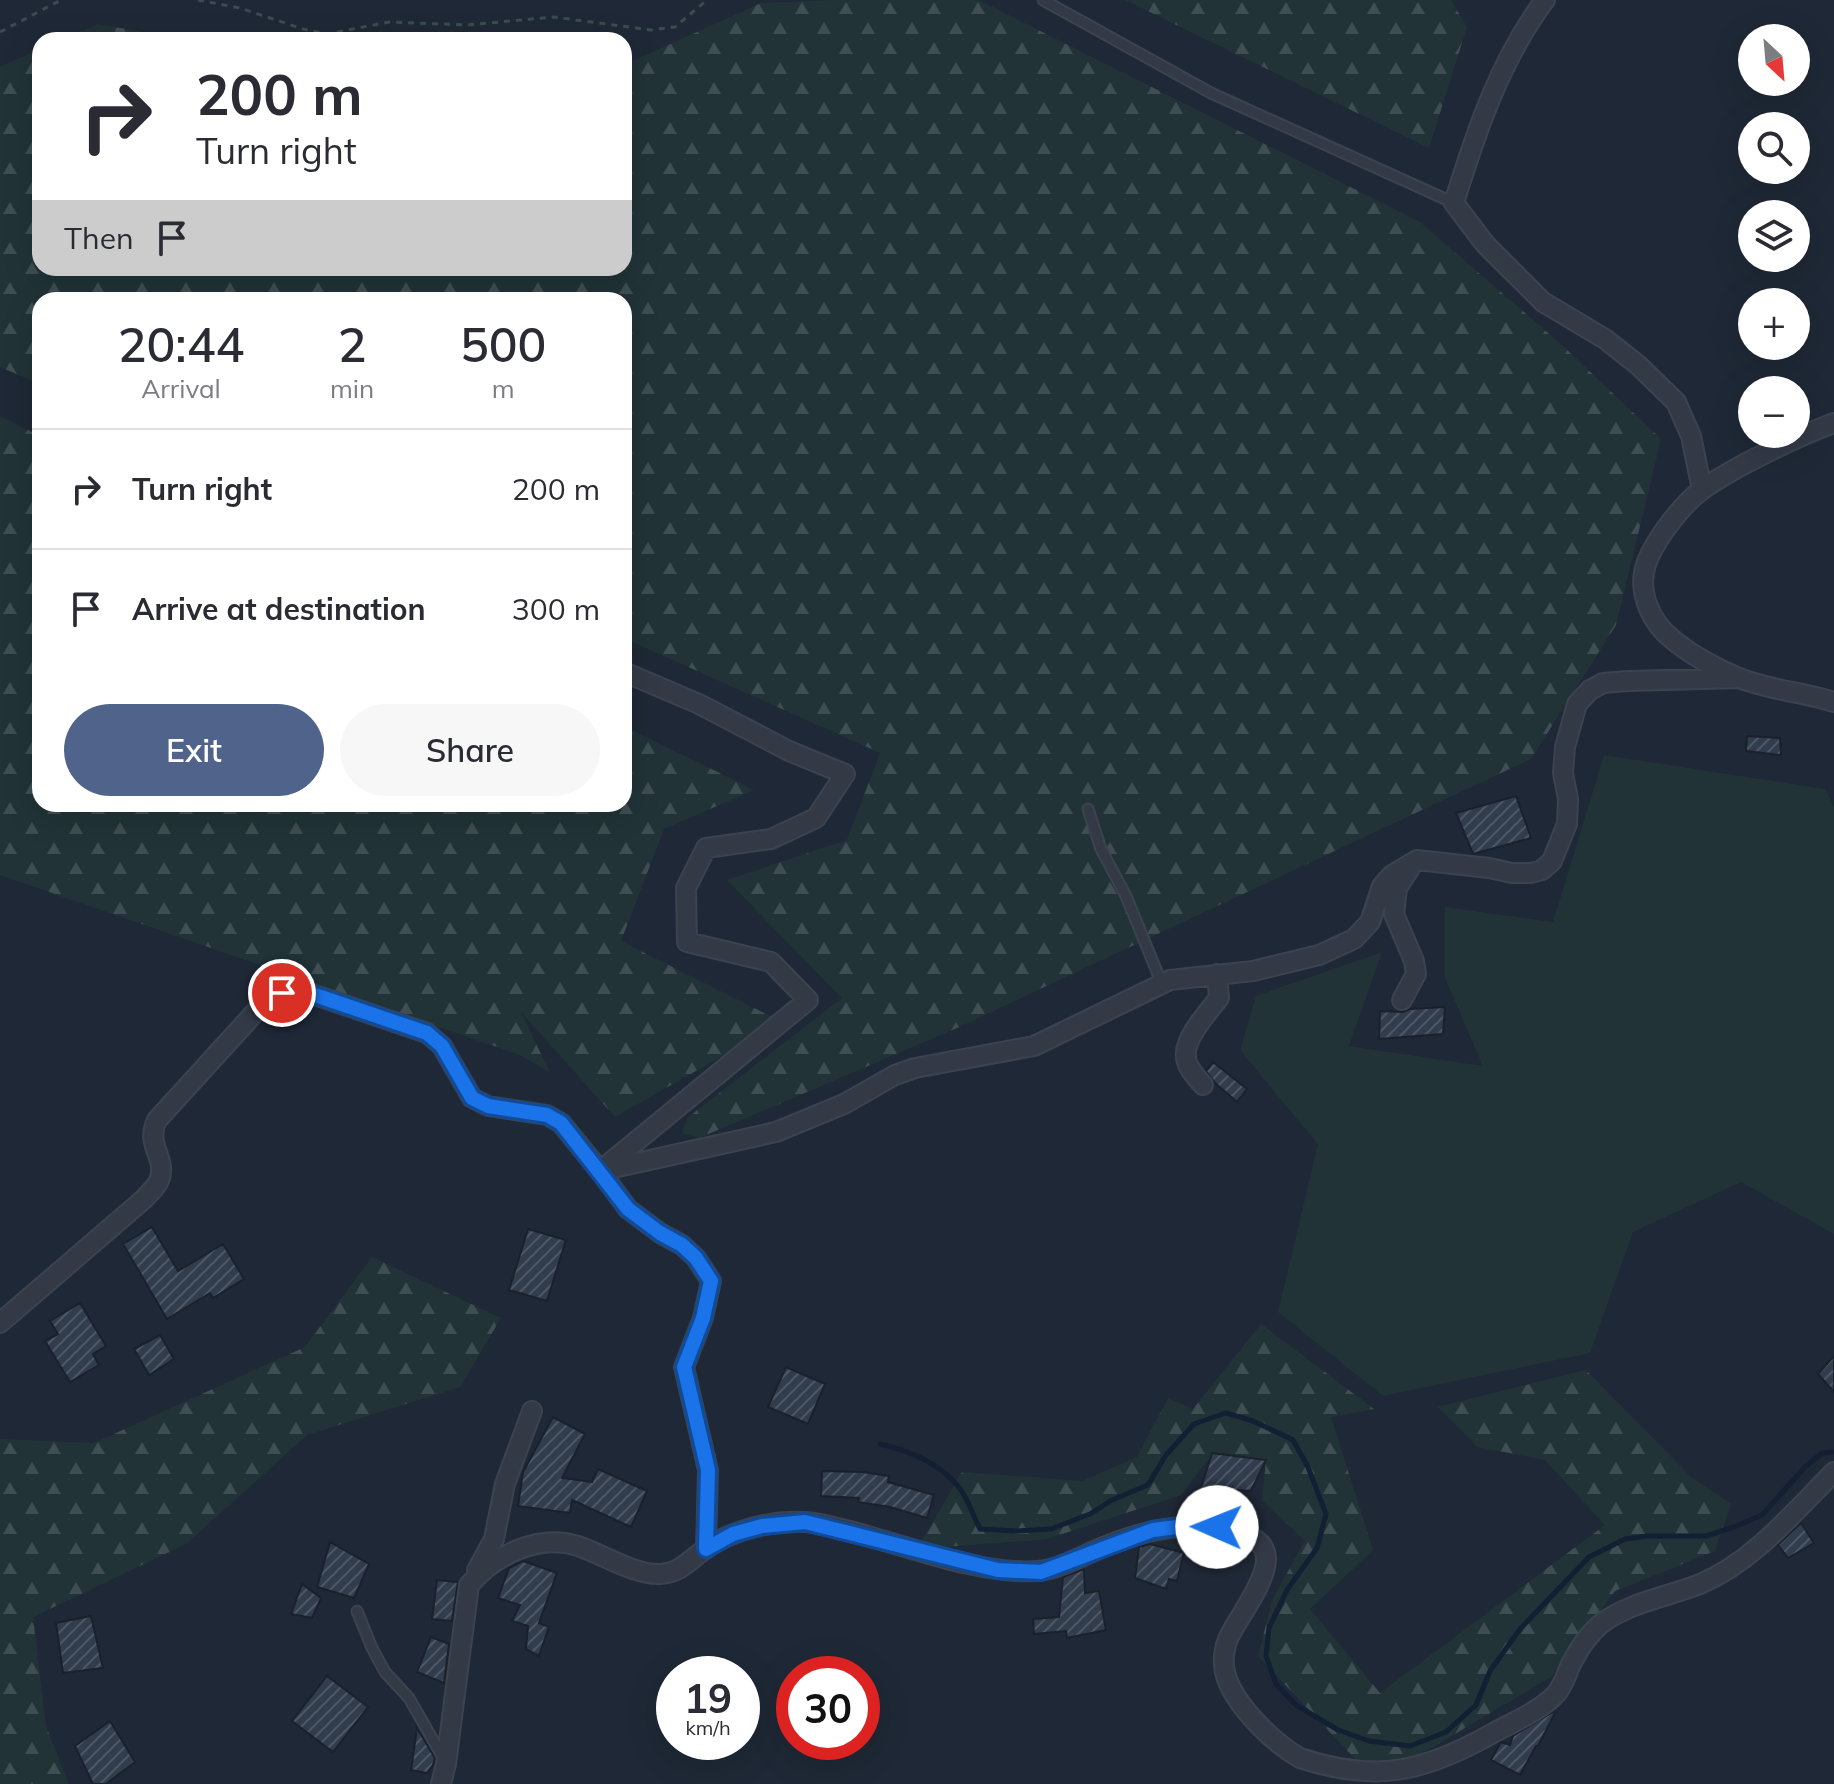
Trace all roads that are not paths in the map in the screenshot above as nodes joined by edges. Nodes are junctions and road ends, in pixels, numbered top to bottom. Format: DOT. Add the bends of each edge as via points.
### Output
graph roads {
  1 [pos="1043,0"];
  2 [pos="1545,0"];
  3 [pos="1454,203"];
  4 [pos="1834,423"];
  5 [pos="1702,490"];
  6 [pos="632,675"];
  7 [pos="1740,678"];
  8 [pos="1834,702"];
  9 [pos="1088,809"];
  10 [pos="1417,860"];
  11 [pos="1217,974"];
  12 [pos="1162,984"];
  13 [pos="1402,1000"];
  14 [pos="1203,1085"];
  15 [pos="600,1171"];
  16 [pos="0,1323"];
  17 [pos="532,1411"];
  18 [pos="1834,1472"];
  19 [pos="706,1549"];
  20 [pos="469,1585"];
  21 [pos="357,1611"];
  22 [pos="446,1764"];
  23 [pos="1412,1780"];
  24 [pos="441,1784"];
  1 -- 3 [label="lane" via="1211,93"];
  2 -- 3 [label="street" via="1489,101"];
  3 -- 5 [label="street" via="1485,244 1543,302 1605,339 1676,402 1691,436"];
  4 -- 5 [label="street"];
  5 -- 7 [label="street" via="1664,531 1646,564 1643,588 1669,637"];
  6 -- 15 [label="street" via="845,774 816,818 771,839 706,848 686,888 687,942 771,962 808,1000"];
  7 -- 8 [label="street"];
  7 -- 10 [label="street" via="1628,681 1590,690 1577,704 1565,747 1567,824 1552,861 1542,870 1512,873"];
  9 -- 12 [label="lane"];
  10 -- 11 [label="street" via="1382,886 1370,922 1354,939 1277,966"];
  10 -- 13 [label="street" via="1397,888 1394,914 1416,974"];
  11 -- 12 [label="street"];
  11 -- 14 [label="street" via="1219,998 1187,1048 1186,1059"];
  12 -- 15 [label="street" via="1034,1046 915,1068 776,1132"];
  15 -- 16 [label="street" via="561,1123 547,1115 488,1106 472,1098 442,1046 427,1033 303,991 282,993 259,1008 157,1120 152,1141 161,1168 158,1183"];
  15 -- 19 [label="street" via="628,1209 682,1245 711,1281 684,1367 708,1470"];
  17 -- 20 [label="street" via="505,1484 494,1539"];
  18 -- 23 [label="street" via="1757,1548 1732,1565 1702,1583 1623,1610 1598,1626 1576,1655 1559,1692 1542,1707"];
  19 -- 20 [label="street" via="685,1567 659,1574 615,1563 576,1545 546,1542 498,1557"];
  19 -- 23 [label="street" via="762,1526 805,1522 998,1570 1041,1572 1153,1530 1193,1525 1250,1536 1262,1543 1266,1567 1228,1639 1223,1662 1227,1682 1253,1717 1299,1757 1343,1777"];
  20 -- 22 [label="street"];
  21 -- 22 [label="lane" via="385,1672 409,1698"];
  22 -- 24 [label="street"];
}
